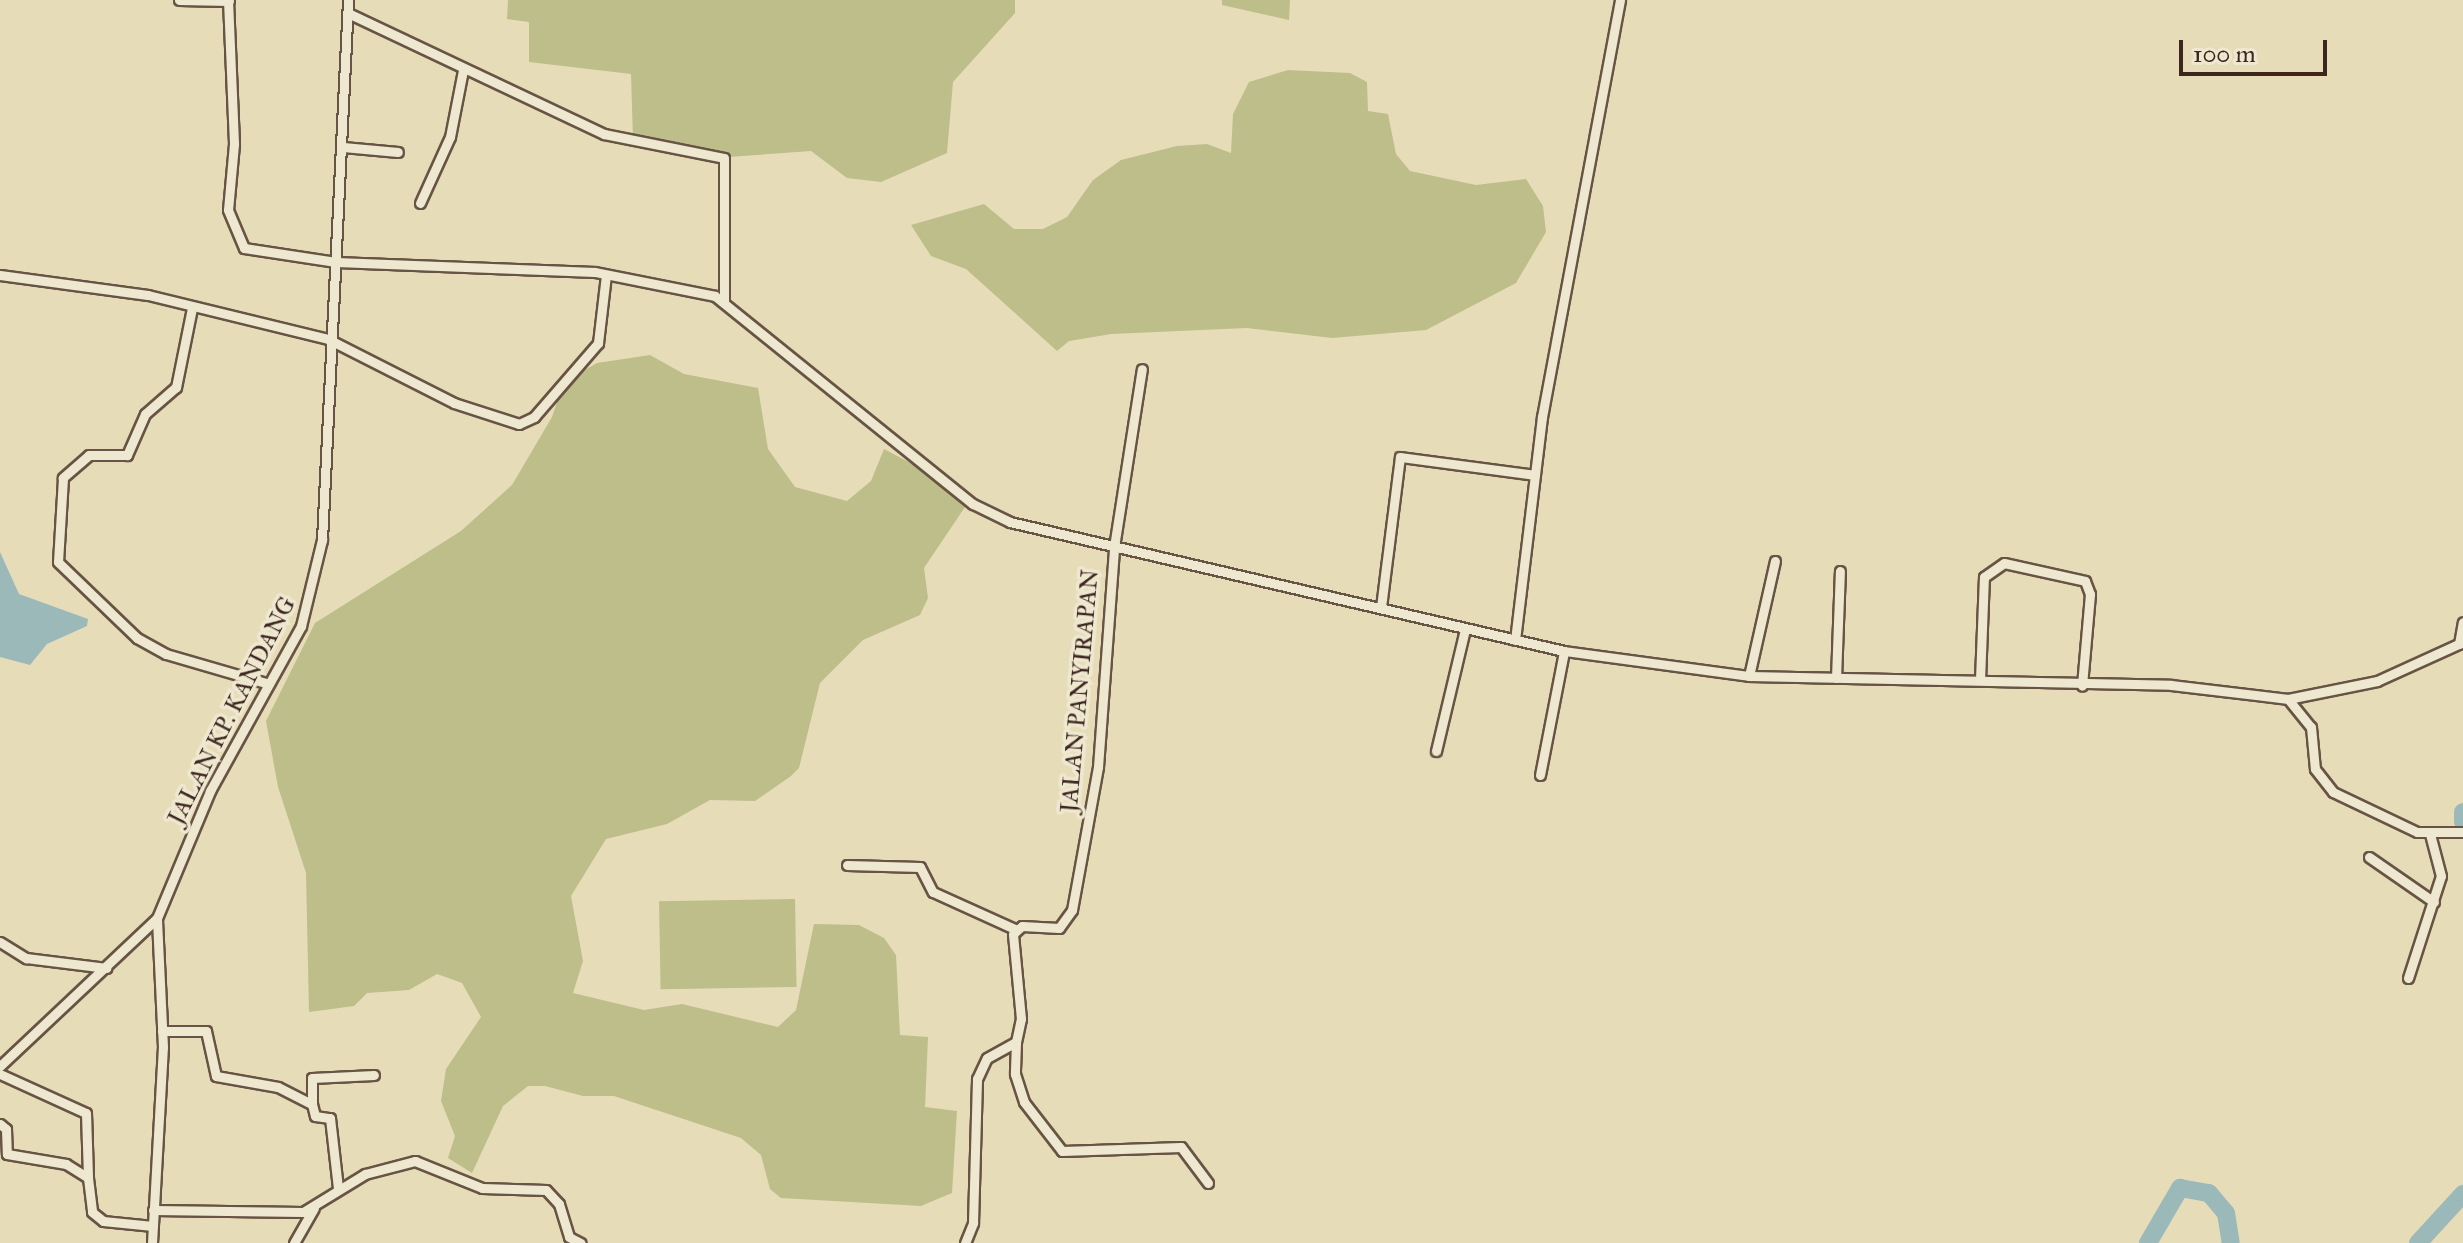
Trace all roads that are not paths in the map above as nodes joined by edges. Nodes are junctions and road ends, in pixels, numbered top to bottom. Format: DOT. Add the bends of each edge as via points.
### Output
graph roads {
  1 [pos="179,0"];
  2 [pos="348,0"];
  3 [pos="1620,0"];
  4 [pos="228,1"];
  5 [pos="348,13"];
  6 [pos="463,70"];
  7 [pos="343,147"];
  8 [pos="398,152"];
  9 [pos="420,203"];
  10 [pos="336,262"];
  11 [pos="0,275"];
  12 [pos="606,275"];
  13 [pos="724,301"];
  14 [pos="192,308"];
  15 [pos="328,339"];
  16 [pos="1142,369"];
  17 [pos="1535,475"];
  18 [pos="1114,547"];
  19 [pos="1775,561"];
  20 [pos="1840,571"];
  21 [pos="1381,607"];
  22 [pos="2463,622"];
  23 [pos="1465,629"];
  24 [pos="1515,640"];
  25 [pos="2461,643"];
  26 [pos="1564,651"];
  27 [pos="1749,676"];
  28 [pos="1836,678"];
  29 [pos="1980,680"];
  30 [pos="269,684"];
  31 [pos="2082,686"];
  32 [pos="2288,699"];
  33 [pos="1436,751"];
  34 [pos="1540,775"];
  35 [pos="2463,832"];
  36 [pos="2430,834"];
  37 [pos="2369,857"];
  38 [pos="847,865"];
  39 [pos="2434,902"];
  40 [pos="157,918"];
  41 [pos="1015,929"];
  42 [pos="0,942"];
  43 [pos="106,968"];
  44 [pos="2408,978"];
  45 [pos="162,1031"];
  46 [pos="1016,1042"];
  47 [pos="0,1066"];
  48 [pos="0,1074"];
  49 [pos="374,1075"];
  50 [pos="312,1104"];
  51 [pos="0,1124"];
  52 [pos="88,1178"];
  53 [pos="1208,1183"];
  54 [pos="338,1188"];
  55 [pos="314,1208"];
  56 [pos="153,1210"];
  57 [pos="153,1226"];
  58 [pos="967,1241"];
  59 [pos="152,1243"];
  60 [pos="294,1243"];
  61 [pos="581,1243"];
  1 -- 4 [label="street"];
  2 -- 5 [label="street, JALAN KP. KANDANG"];
  3 -- 17 [label="street"];
  4 -- 10 [label="street" via="234,144 228,192 233,234 257,252"];
  5 -- 6 [label="street"];
  5 -- 7 [label="street, JALAN KP. KANDANG"];
  6 -- 9 [label="street" via="450,137"];
  6 -- 13 [label="street" via="616,138 724,158"];
  7 -- 8 [label="street"];
  7 -- 10 [label="street, JALAN KP. KANDANG"];
  10 -- 12 [label="street"];
  10 -- 15 [label="street, JALAN KP. KANDANG"];
  11 -- 14 [label="street" via="60,280"];
  12 -- 13 [label="street"];
  12 -- 15 [label="street" via="598,343 534,417 519,424 454,403"];
  13 -- 18 [label="street" via="988,513"];
  14 -- 15 [label="street"];
  14 -- 30 [label="street" via="176,387 145,414 127,455 89,455 63,478 58,562 137,638 166,654"];
  15 -- 30 [label="street, JALAN KP. KANDANG" via="322,540 307,610"];
  16 -- 18 [label="street"];
  17 -- 21 [label="street" via="1400,457"];
  17 -- 24 [label="street"];
  18 -- 21 [label="street"];
  18 -- 41 [label="street, JALAN PANYIRAPAN" via="1101,742 1072,910 1059,928"];
  19 -- 27 [label="street"];
  20 -- 28 [label="street"];
  21 -- 23 [label="street"];
  22 -- 25 [label="street"];
  23 -- 24 [label="street"];
  23 -- 33 [label="street"];
  24 -- 26 [label="street"];
  25 -- 32 [label="street" via="2377,681"];
  26 -- 27 [label="street"];
  26 -- 34 [label="street"];
  27 -- 28 [label="street"];
  28 -- 29 [label="street"];
  29 -- 31 [label="street"];
  29 -- 31 [label="street" via="1984,577 2004,563 2085,581 2090,594"];
  30 -- 40 [label="street, JALAN KP. KANDANG" via="210,791"];
  31 -- 32 [label="street" via="2171,685"];
  32 -- 36 [label="street" via="2311,727 2320,782"];
  35 -- 36 [label="street"];
  36 -- 39 [label="street" via="2441,876"];
  37 -- 39 [label="street"];
  38 -- 41 [label="street" via="920,867 933,892"];
  39 -- 44 [label="street"];
  40 -- 43 [label="street"];
  40 -- 45 [label="street, JALAN KP. KANDANG"];
  41 -- 46 [label="street" via="1021,1019"];
  42 -- 43 [label="street" via="26,958"];
  43 -- 47 [label="street"];
  45 -- 50 [label="street" via="206,1031 216,1076 278,1087"];
  45 -- 56 [label="street, JALAN KP. KANDANG"];
  46 -- 53 [label="street" via="1015,1074 1024,1102 1062,1151 1181,1147"];
  46 -- 58 [label="street" via="987,1058 977,1079"];
  48 -- 52 [label="street" via="86,1113"];
  49 -- 50 [label="street" via="312,1078"];
  50 -- 54 [label="street" via="315,1116 331,1119"];
  51 -- 52 [label="street" via="6,1129 7,1154 66,1164"];
  52 -- 57 [label="street" via="92,1212 103,1221"];
  54 -- 55 [label="street"];
  54 -- 61 [label="street" via="415,1161 482,1188 535,1187 552,1193 565,1231"];
  55 -- 56 [label="street"];
  55 -- 60 [label="street"];
  56 -- 57 [label="street, JALAN KP. KANDANG"];
  57 -- 59 [label="street, JALAN KP. KANDANG"];
}
